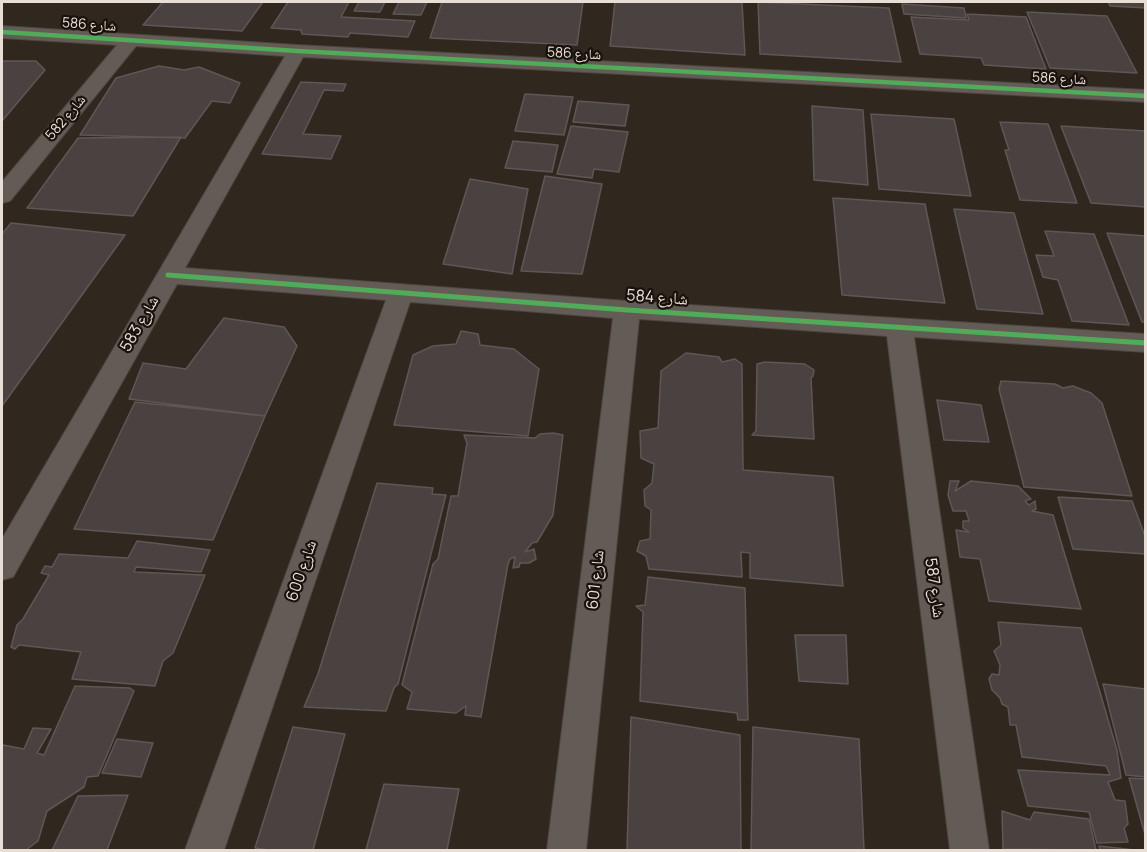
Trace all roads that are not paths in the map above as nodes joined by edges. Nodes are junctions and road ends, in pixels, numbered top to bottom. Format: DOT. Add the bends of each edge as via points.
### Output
graph roads {
  1 [pos="2,32"];
  2 [pos="130,40"];
  3 [pos="297,51"];
  4 [pos="1146,96"];
  5 [pos="2,196"];
  6 [pos="168,275"];
  7 [pos="401,292"];
  8 [pos="627,310"];
  9 [pos="899,326"];
  10 [pos="1146,343"];
  11 [pos="2,567"];
  12 [pos="204,850"];
  13 [pos="566,850"];
  14 [pos="970,850"];
  1 -- 2 [label="street, شارع 586"];
  2 -- 3 [label="street, شارع 586"];
  2 -- 5 [label="street, شارع 582"];
  3 -- 4 [label="street, شارع 586"];
  3 -- 6 [label="street, شارع 583"];
  6 -- 7 [label="street, شارع 584"];
  6 -- 11 [label="street, شارع 583"];
  7 -- 8 [label="street, شارع 584"];
  7 -- 12 [label="street, شارع 600"];
  8 -- 9 [label="street, شارع 584"];
  8 -- 13 [label="street, شارع 601"];
  9 -- 10 [label="street, شارع 584"];
  9 -- 14 [label="street, شارع 587"];
}
